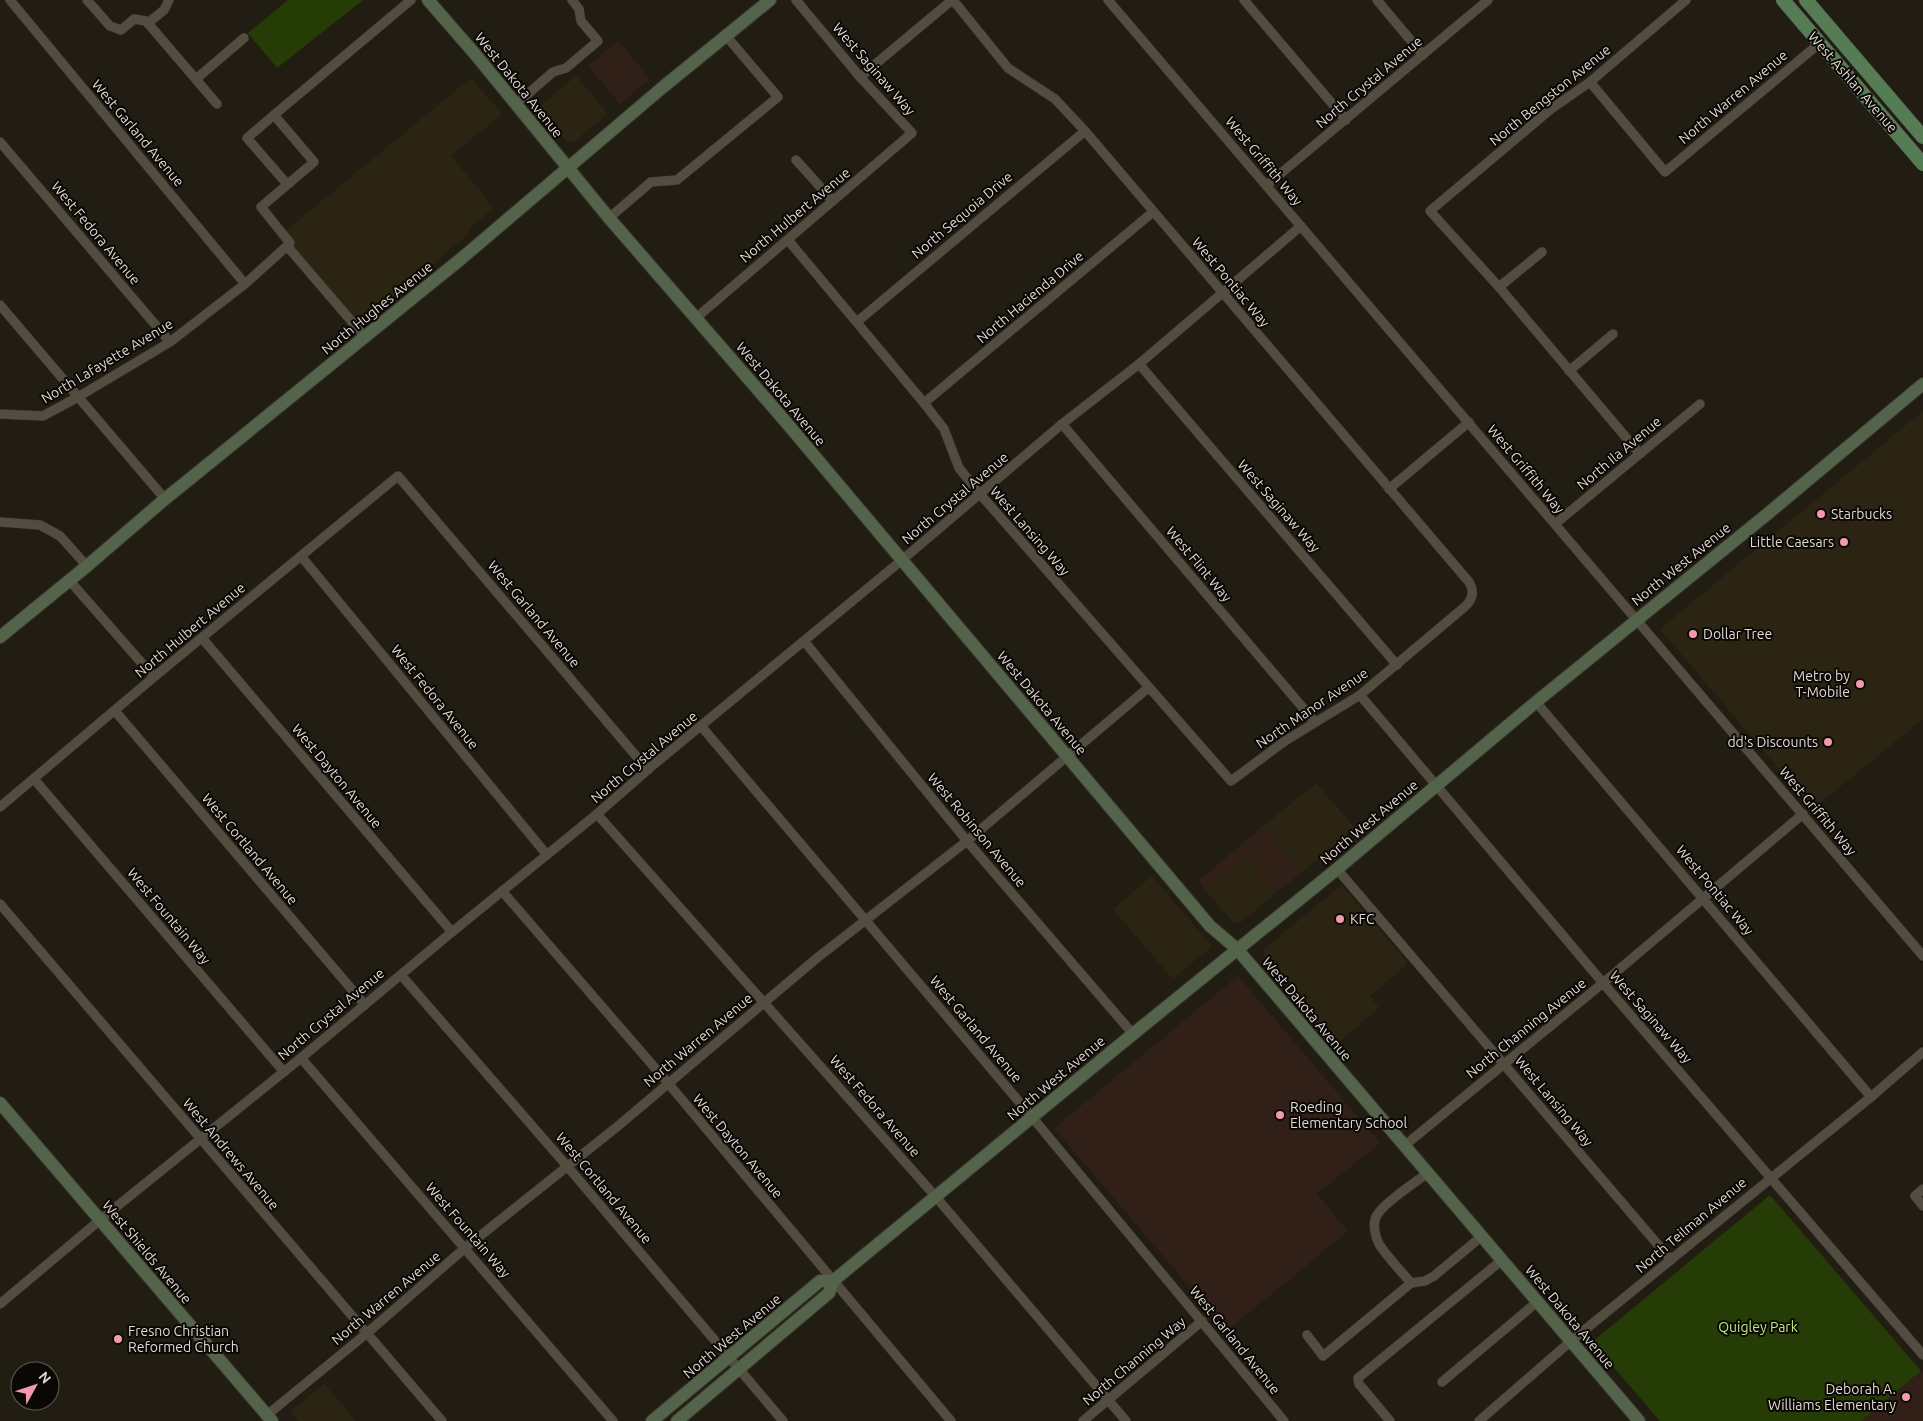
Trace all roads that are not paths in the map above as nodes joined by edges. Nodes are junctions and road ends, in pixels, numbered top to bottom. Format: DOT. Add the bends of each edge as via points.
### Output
graph roads {
  1 [pos="10,0"];
  2 [pos="87,0"];
  3 [pos="168,0"];
  4 [pos="411,0"];
  5 [pos="428,0"];
  6 [pos="572,0"];
  7 [pos="770,0"];
  8 [pos="796,0"];
  9 [pos="952,0"];
  10 [pos="1108,0"];
  11 [pos="1244,0"];
  12 [pos="1377,0"];
  13 [pos="1488,0"];
  14 [pos="1686,0"];
  15 [pos="1783,0"];
  16 [pos="1806,0"];
  17 [pos="148,23"];
  18 [pos="727,37"];
  19 [pos="244,38"];
  20 [pos="1820,43"];
  21 [pos="1424,55"];
  22 [pos="860,78"];
  23 [pos="196,79"];
  24 [pos="1590,82"];
  25 [pos="1866,96"];
  26 [pos="217,104"];
  27 [pos="515,105"];
  28 [pos="274,115"];
  29 [pos="1905,116"];
  30 [pos="1346,120"];
  31 [pos="1084,131"];
  32 [pos="912,133"];
  33 [pos="1923,138"];
  34 [pos="0,142"];
  35 [pos="1923,151"];
  36 [pos="796,160"];
  37 [pos="1923,164"];
  38 [pos="568,168"];
  39 [pos="287,184"];
  40 [pos="1266,185"];
  41 [pos="833,201"];
  42 [pos="1153,212"];
  43 [pos="608,218"];
  44 [pos="1301,226"];
  45 [pos="788,240"];
  46 [pos="288,245"];
  47 [pos="1542,252"];
  48 [pos="245,284"];
  49 [pos="1499,287"];
  50 [pos="1222,293"];
  51 [pos="0,305"];
  52 [pos="696,318"];
  53 [pos="858,321"];
  54 [pos="1613,334"];
  55 [pos="364,336"];
  56 [pos="170,342"];
  57 [pos="1139,364"];
  58 [pos="1569,371"];
  59 [pos="1923,384"];
  60 [pos="78,397"];
  61 [pos="924,402"];
  62 [pos="1700,404"];
  63 [pos="0,414"];
  64 [pos="1469,422"];
  65 [pos="1062,424"];
  66 [pos="1640,454"];
  67 [pos="398,476"];
  68 [pos="1388,489"];
  69 [pos="980,494"];
  70 [pos="165,499"];
  71 [pos="0,522"];
  72 [pos="1556,524"];
  73 [pos="301,556"];
  74 [pos="902,560"];
  75 [pos="87,566"];
  76 [pos="69,580"];
  77 [pos="1473,596"];
  78 [pos="1636,619"];
  79 [pos="0,637"];
  80 [pos="202,638"];
  81 [pos="804,641"];
  82 [pos="1398,665"];
  83 [pos="154,677"];
  84 [pos="1148,688"];
  85 [pos="1360,695"];
  86 [pos="1536,702"];
  87 [pos="115,711"];
  88 [pos="1315,722"];
  89 [pos="701,726"];
  90 [pos="1068,757"];
  91 [pos="648,770"];
  92 [pos="34,779"];
  93 [pos="1231,781"];
  94 [pos="1437,784"];
  95 [pos="0,807"];
  96 [pos="597,814"];
  97 [pos="1803,814"];
  98 [pos="967,841"];
  99 [pos="547,855"];
  100 [pos="1337,869"];
  101 [pos="502,891"];
  102 [pos="1704,897"];
  103 [pos="0,904"];
  104 [pos="865,919"];
  105 [pos="452,932"];
  106 [pos="1237,949"];
  107 [pos="1923,956"];
  108 [pos="401,975"];
  109 [pos="1603,983"];
  110 [pos="765,1002"];
  111 [pos="365,1005"];
  112 [pos="1132,1034"];
  113 [pos="1923,1052"];
  114 [pos="301,1058"];
  115 [pos="1504,1063"];
  116 [pos="284,1072"];
  117 [pos="668,1083"];
  118 [pos="1871,1097"];
  119 [pos="0,1103"];
  120 [pos="1032,1117"];
  121 [pos="200,1140"];
  122 [pos="1404,1146"];
  123 [pos="567,1166"];
  124 [pos="1428,1173"];
  125 [pos="1771,1177"];
  126 [pos="1923,1189"];
  127 [pos="936,1197"];
  128 [pos="1923,1206"];
  129 [pos="100,1220"];
  130 [pos="1482,1236"];
  131 [pos="465,1248"];
  132 [pos="1502,1260"];
  133 [pos="1671,1260"];
  134 [pos="832,1281"];
  135 [pos="1411,1283"];
  136 [pos="1536,1302"];
  137 [pos="0,1304"];
  138 [pos="1202,1321"];
  139 [pos="366,1334"];
  140 [pos="1307,1335"];
  141 [pos="1571,1342"];
  142 [pos="1923,1356"];
  143 [pos="729,1358"];
  144 [pos="739,1368"];
  145 [pos="1442,1382"];
  146 [pos="1108,1400"];
  147 [pos="269,1418"];
  148 [pos="442,1421"];
  149 [pos="613,1421"];
  150 [pos="652,1421"];
  151 [pos="677,1421"];
  152 [pos="783,1421"];
  153 [pos="951,1421"];
  154 [pos="1083,1421"];
  155 [pos="1126,1421"];
  156 [pos="1284,1421"];
  157 [pos="1390,1421"];
  158 [pos="1479,1421"];
  159 [pos="1639,1421"];
  1 -- 48 [label="street, West Garland Avenue"];
  2 -- 17 [label="street" via="110,26 121,30 134,20"];
  3 -- 17 [label="street" via="164,10"];
  4 -- 28 [label="street"];
  5 -- 27 [label="street, West Dakota Avenue"];
  6 -- 27 [label="street" via="579,8 581,21 598,41 566,68 553,72"];
  7 -- 18 [label="street, North Hughes Avenue"];
  8 -- 22 [label="street, West Saginaw Way"];
  9 -- 22 [label="street"];
  9 -- 31 [label="street, West Pontiac Way" via="1008,68 1055,100"];
  10 -- 40 [label="street, West Griffith Way"];
  11 -- 30 [label="street"];
  12 -- 21 [label="street"];
  13 -- 21 [label="street, North Crystal Avenue"];
  14 -- 24 [label="street, North Bengston Avenue"];
  15 -- 20 [label="main road, West Ashlan Avenue"];
  16 -- 29 [label="main road, West Ashlan Avenue"];
  17 -- 23 [label="street"];
  18 -- 38 [label="street, North Hughes Avenue"];
  18 -- 43 [label="street" via="778,97 677,180 651,182"];
  19 -- 23 [label="street"];
  20 -- 24 [label="street, North Warren Avenue" via="1665,172"];
  20 -- 25 [label="main road, West Ashlan Avenue"];
  20 -- 29 [label="main road" via="1834,46 1875,94"];
  21 -- 30 [label="street, North Crystal Avenue"];
  22 -- 32 [label="street, West Saginaw Way"];
  23 -- 26 [label="street"];
  24 -- 49 [label="street, North Bengston Avenue" via="1551,109 1430,211"];
  25 -- 35 [label="main road" via="1900,124"];
  25 -- 37 [label="main road, West Ashlan Avenue"];
  27 -- 38 [label="street, West Dakota Avenue"];
  28 -- 39 [label="street" via="248,138"];
  28 -- 39 [label="street" via="314,162"];
  29 -- 33 [label="main road, West Ashlan Avenue"];
  30 -- 40 [label="street, North Crystal Avenue"];
  31 -- 42 [label="street, West Pontiac Way"];
  31 -- 53 [label="street, North Sequoia Drive"];
  32 -- 41 [label="street, North Hulbert Avenue"];
  34 -- 56 [label="street, West Fedora Avenue"];
  36 -- 41 [label="street"];
  38 -- 43 [label="street, West Dakota Avenue"];
  38 -- 55 [label="street, North Hughes Avenue"];
  39 -- 46 [label="street" via="261,207"];
  40 -- 44 [label="street, West Griffith Way"];
  41 -- 45 [label="street, North Hulbert Avenue"];
  42 -- 50 [label="street, West Pontiac Way"];
  42 -- 61 [label="street, North Hacienda Drive"];
  43 -- 52 [label="street, West Dakota Avenue"];
  44 -- 50 [label="street, North Crystal Avenue"];
  44 -- 64 [label="street, West Griffith Way"];
  45 -- 52 [label="street, North Hulbert Avenue"];
  45 -- 53 [label="street, West Lansing Way"];
  46 -- 48 [label="street, North Lafayette Avenue"];
  46 -- 55 [label="street"];
  47 -- 49 [label="street"];
  48 -- 56 [label="street, North Lafayette Avenue"];
  49 -- 58 [label="street"];
  50 -- 57 [label="street, North Crystal Avenue"];
  50 -- 68 [label="street, West Pontiac Way"];
  51 -- 60 [label="street"];
  52 -- 74 [label="street, West Dakota Avenue"];
  53 -- 61 [label="street, West Lansing Way"];
  54 -- 58 [label="street"];
  55 -- 70 [label="street, North Hughes Avenue"];
  56 -- 60 [label="street, North Lafayette Avenue"];
  57 -- 65 [label="street, North Crystal Avenue"];
  57 -- 82 [label="street, West Saginaw Way"];
  58 -- 66 [label="street"];
  59 -- 78 [label="street, North West Avenue"];
  60 -- 63 [label="street, North Lafayette Avenue" via="43,416"];
  60 -- 70 [label="street"];
  61 -- 69 [label="street, West Lansing Way" via="944,429 959,468"];
  62 -- 66 [label="street, North Ila Avenue"];
  64 -- 68 [label="street"];
  64 -- 72 [label="street, West Griffith Way"];
  65 -- 69 [label="street, North Crystal Avenue"];
  65 -- 88 [label="street, West Flint Way"];
  66 -- 72 [label="street, North Ila Avenue"];
  67 -- 73 [label="street, North Hulbert Avenue"];
  67 -- 91 [label="street, West Garland Avenue"];
  68 -- 77 [label="street, West Pontiac Way" via="1469,582"];
  69 -- 74 [label="street, North Crystal Avenue"];
  69 -- 84 [label="street, West Lansing Way"];
  70 -- 75 [label="street, North Hughes Avenue"];
  71 -- 75 [label="street" via="40,525 60,536"];
  72 -- 78 [label="street, West Griffith Way"];
  73 -- 80 [label="street, North Hulbert Avenue"];
  73 -- 99 [label="street, West Fedora Avenue"];
  74 -- 81 [label="street, North Crystal Avenue"];
  74 -- 90 [label="street, West Dakota Avenue"];
  75 -- 76 [label="street, North Hughes Avenue"];
  76 -- 79 [label="street, North Hughes Avenue"];
  76 -- 83 [label="street"];
  77 -- 82 [label="street, North Manor Avenue" via="1467,605"];
  78 -- 86 [label="street, North West Avenue"];
  78 -- 97 [label="street, West Griffith Way"];
  80 -- 83 [label="street, North Hulbert Avenue"];
  80 -- 105 [label="street, West Dayton Avenue"];
  81 -- 89 [label="street, North Crystal Avenue"];
  81 -- 98 [label="street, West Robinson Avenue"];
  82 -- 85 [label="street, North Manor Avenue"];
  83 -- 87 [label="street, North Hulbert Avenue"];
  84 -- 90 [label="street, North Warren Avenue"];
  84 -- 93 [label="street, West Lansing Way"];
  85 -- 88 [label="street, North Manor Avenue"];
  85 -- 94 [label="street, West Saginaw Way"];
  86 -- 94 [label="street, North West Avenue"];
  86 -- 102 [label="street, West Pontiac Way"];
  87 -- 92 [label="street, North Hulbert Avenue"];
  87 -- 111 [label="street, West Cortland Avenue"];
  88 -- 93 [label="street, North Manor Avenue"];
  89 -- 91 [label="street, North Crystal Avenue"];
  89 -- 104 [label="street, West Garland Avenue"];
  90 -- 98 [label="street, North Warren Avenue"];
  90 -- 106 [label="street, West Dakota Avenue" via="1210,926"];
  91 -- 96 [label="street, North Crystal Avenue"];
  92 -- 95 [label="street, North Hulbert Avenue"];
  92 -- 116 [label="street, West Fountain Way"];
  94 -- 100 [label="street, North West Avenue"];
  94 -- 109 [label="street, West Saginaw Way"];
  96 -- 99 [label="street, North Crystal Avenue"];
  96 -- 110 [label="street, West Fedora Avenue"];
  97 -- 102 [label="street, North Channing Avenue"];
  97 -- 107 [label="street, West Griffith Way"];
  98 -- 104 [label="street, North Warren Avenue"];
  98 -- 112 [label="street, West Robinson Avenue"];
  99 -- 101 [label="street, North Crystal Avenue"];
  100 -- 106 [label="street, North West Avenue"];
  100 -- 115 [label="street, West Lansing Way"];
  101 -- 105 [label="street, North Crystal Avenue"];
  101 -- 117 [label="street, West Dayton Avenue"];
  102 -- 109 [label="street, North Channing Avenue"];
  102 -- 118 [label="street, West Pontiac Way"];
  103 -- 121 [label="street, West Andrews Avenue"];
  104 -- 110 [label="street, North Warren Avenue"];
  104 -- 120 [label="street, West Garland Avenue"];
  105 -- 108 [label="street, North Crystal Avenue"];
  106 -- 112 [label="street, North West Avenue"];
  106 -- 122 [label="street, West Dakota Avenue"];
  108 -- 111 [label="street, North Crystal Avenue"];
  108 -- 123 [label="street, West Cortland Avenue"];
  109 -- 115 [label="street, North Channing Avenue"];
  109 -- 125 [label="street, West Saginaw Way"];
  110 -- 117 [label="street, North Warren Avenue"];
  110 -- 127 [label="street, West Fedora Avenue"];
  111 -- 114 [label="street, North Crystal Avenue"];
  112 -- 120 [label="street, North West Avenue"];
  113 -- 118 [label="street, North Teilman Avenue"];
  114 -- 116 [label="street, North Crystal Avenue"];
  114 -- 131 [label="street, West Fountain Way"];
  115 -- 122 [label="street, North Channing Avenue"];
  115 -- 133 [label="street, West Lansing Way"];
  116 -- 121 [label="street, North Crystal Avenue"];
  117 -- 123 [label="street, North Warren Avenue"];
  117 -- 134 [label="street, West Dayton Avenue"];
  118 -- 125 [label="street, North Teilman Avenue"];
  119 -- 129 [label="street, West Shields Avenue"];
  120 -- 127 [label="street, North West Avenue"];
  120 -- 138 [label="street, West Garland Avenue"];
  121 -- 129 [label="street, North Crystal Avenue"];
  121 -- 139 [label="street, West Andrews Avenue"];
  122 -- 124 [label="street, West Dakota Avenue"];
  123 -- 131 [label="street, North Warren Avenue"];
  123 -- 143 [label="street, West Cortland Avenue"];
  124 -- 130 [label="street, West Dakota Avenue"];
  124 -- 135 [label="street" via="1382,1209 1374,1222 1381,1247"];
  125 -- 133 [label="street, North Teilman Avenue"];
  125 -- 142 [label="street, West Saginaw Way"];
  126 -- 128 [label="street" via="1915,1196"];
  127 -- 134 [label="street, North West Avenue"];
  127 -- 146 [label="street, West Fedora Avenue"];
  129 -- 137 [label="street, North Crystal Avenue"];
  129 -- 147 [label="street, West Shields Avenue"];
  130 -- 132 [label="street, West Dakota Avenue"];
  130 -- 135 [label="street" via="1434,1276"];
  131 -- 139 [label="street, North Warren Avenue"];
  131 -- 149 [label="street, West Fountain Way"];
  132 -- 136 [label="street, West Dakota Avenue"];
  132 -- 157 [label="street" via="1358,1378 1359,1384"];
  133 -- 141 [label="street, North Teilman Avenue"];
  134 -- 143 [label="street, North West Avenue" via="820,1281"];
  134 -- 144 [label="street, North West Avenue" via="829,1293"];
  134 -- 153 [label="street, West Dayton Avenue"];
  135 -- 140 [label="street" via="1323,1356"];
  136 -- 141 [label="street, West Dakota Avenue"];
  136 -- 145 [label="street"];
  138 -- 146 [label="street, North Channing Way"];
  138 -- 156 [label="street, West Garland Avenue"];
  139 -- 147 [label="street, North Warren Avenue"];
  139 -- 148 [label="street, West Andrews Avenue"];
  141 -- 158 [label="street, North Teilman Avenue"];
  141 -- 159 [label="street, West Dakota Avenue"];
  143 -- 144 [label="street, West Cortland Avenue"];
  143 -- 150 [label="street, North West Avenue"];
  144 -- 151 [label="street, North West Avenue"];
  144 -- 152 [label="street, West Cortland Avenue"];
  146 -- 154 [label="street, North Channing Way"];
  146 -- 155 [label="street, West Fedora Avenue"];
}
